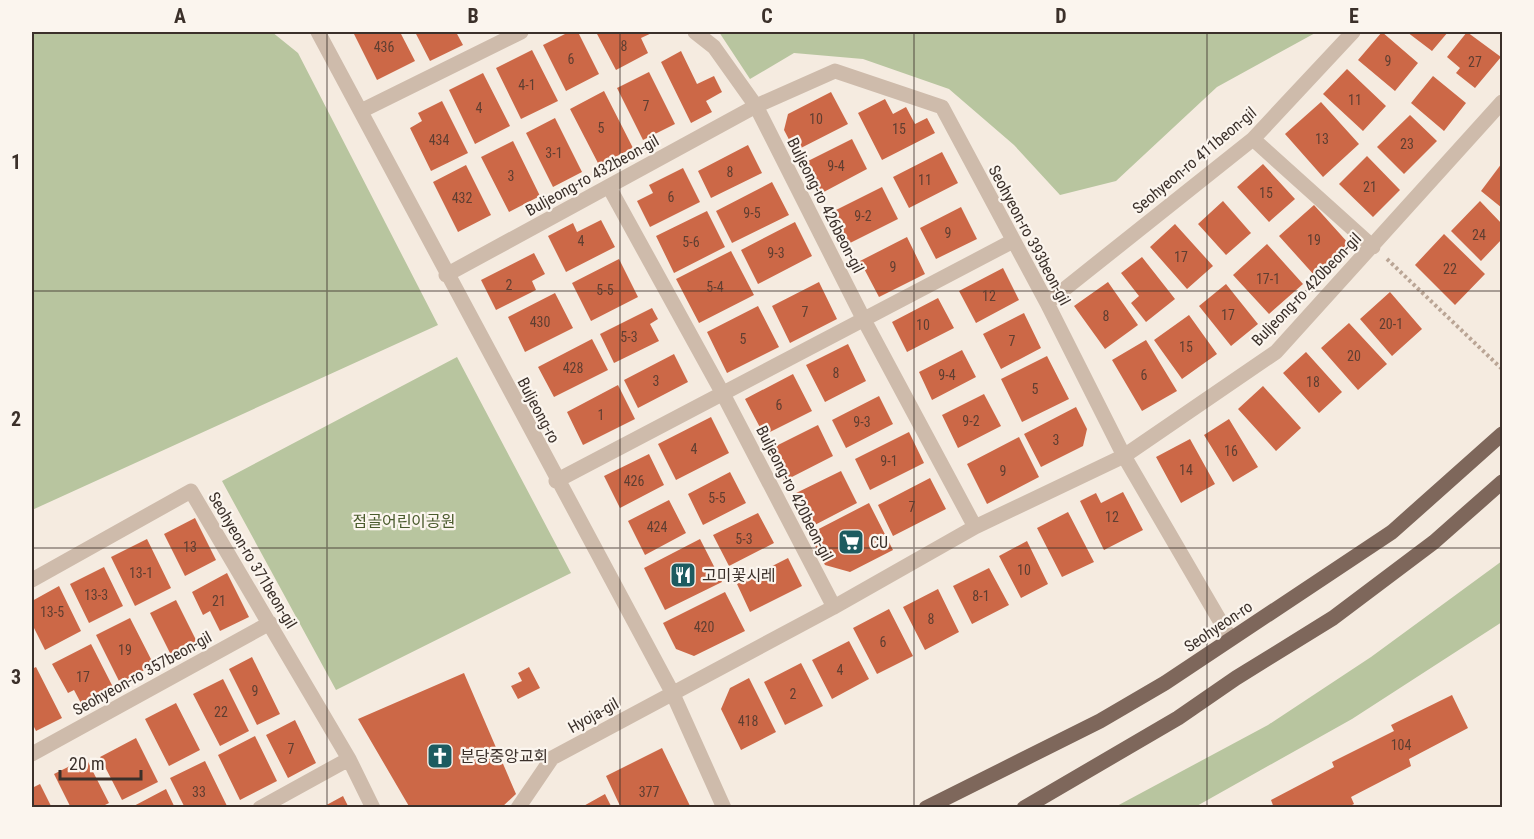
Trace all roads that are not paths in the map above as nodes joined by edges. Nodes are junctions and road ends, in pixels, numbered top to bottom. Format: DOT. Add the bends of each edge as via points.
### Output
graph roads {
  1 [pos="318,32"];
  2 [pos="521,32"];
  3 [pos="695,32"];
  4 [pos="1353,32"];
  5 [pos="1503,102"];
  6 [pos="756,106"];
  7 [pos="361,111"];
  8 [pos="1253,139"];
  9 [pos="609,187"];
  10 [pos="1014,241"];
  11 [pos="1373,247"];
  12 [pos="446,275"];
  13 [pos="1047,303"];
  14 [pos="864,320"];
  15 [pos="723,394"];
  16 [pos="1503,434"];
  17 [pos="1124,456"];
  18 [pos="556,482"];
  19 [pos="1503,482"];
  20 [pos="975,527"];
  21 [pos="32,580"];
  22 [pos="834,607"];
  23 [pos="270,624"];
  24 [pos="1230,639"];
  25 [pos="672,692"];
  26 [pos="32,754"];
  27 [pos="349,759"];
  28 [pos="260,807"];
  29 [pos="373,807"];
  30 [pos="518,807"];
  31 [pos="724,807"];
  32 [pos="926,807"];
  33 [pos="1024,807"];
  1 -- 7 [label="street, Buljeong-ro"];
  2 -- 7 [label="street"];
  3 -- 6 [label="street" via="714,47"];
  4 -- 8 [label="street, Seohyeon-ro 411beon-gil"];
  5 -- 11 [label="street, Buljeong-ro 420beon-gil"];
  6 -- 9 [label="street, Buljeong-ro 432beon-gil"];
  6 -- 10 [label="street, Seohyeon-ro 393beon-gil" via="835,71 942,107"];
  6 -- 14 [label="street, Buljeong-ro 426beon-gil"];
  7 -- 12 [label="street, Buljeong-ro"];
  8 -- 11 [label="street"];
  8 -- 13 [label="street, Seohyeon-ro 411beon-gil"];
  9 -- 12 [label="street, Buljeong-ro 432beon-gil"];
  9 -- 15 [label="street"];
  10 -- 13 [label="street, Seohyeon-ro 393beon-gil"];
  10 -- 14 [label="street"];
  11 -- 17 [label="street, Buljeong-ro 420beon-gil" via="1276,352"];
  12 -- 18 [label="street, Buljeong-ro"];
  13 -- 17 [label="street, Seohyeon-ro 393beon-gil"];
  14 -- 15 [label="street"];
  14 -- 20 [label="street"];
  15 -- 18 [label="street"];
  15 -- 22 [label="street, Buljeong-ro 420beon-gil"];
  16 -- 24 [label="main road, Seohyeon-ro" via="1392,532"];
  17 -- 20 [label="street, Buljeong-ro 420beon-gil"];
  17 -- 24 [label="street, Seohyeon-ro 393beon-gil"];
  18 -- 25 [label="street, Buljeong-ro"];
  19 -- 33 [label="main road" via="1434,542 1333,618 1178,718"];
  20 -- 22 [label="street, Buljeong-ro 420beon-gil"];
  21 -- 23 [label="street, Seohyeon-ro 371beon-gil" via="191,490"];
  22 -- 25 [label="street, Buljeong-ro 420beon-gil"];
  23 -- 26 [label="street, Seohyeon-ro 357beon-gil"];
  23 -- 27 [label="street, Seohyeon-ro 371beon-gil"];
  24 -- 32 [label="main road, Seohyeon-ro" via="1100,721"];
  25 -- 30 [label="street, Hyoja-gil" via="552,758"];
  25 -- 31 [label="street, Buljeong-ro"];
  27 -- 28 [label="street"];
  27 -- 29 [label="street, Seohyeon-ro 371beon-gil"];
}
